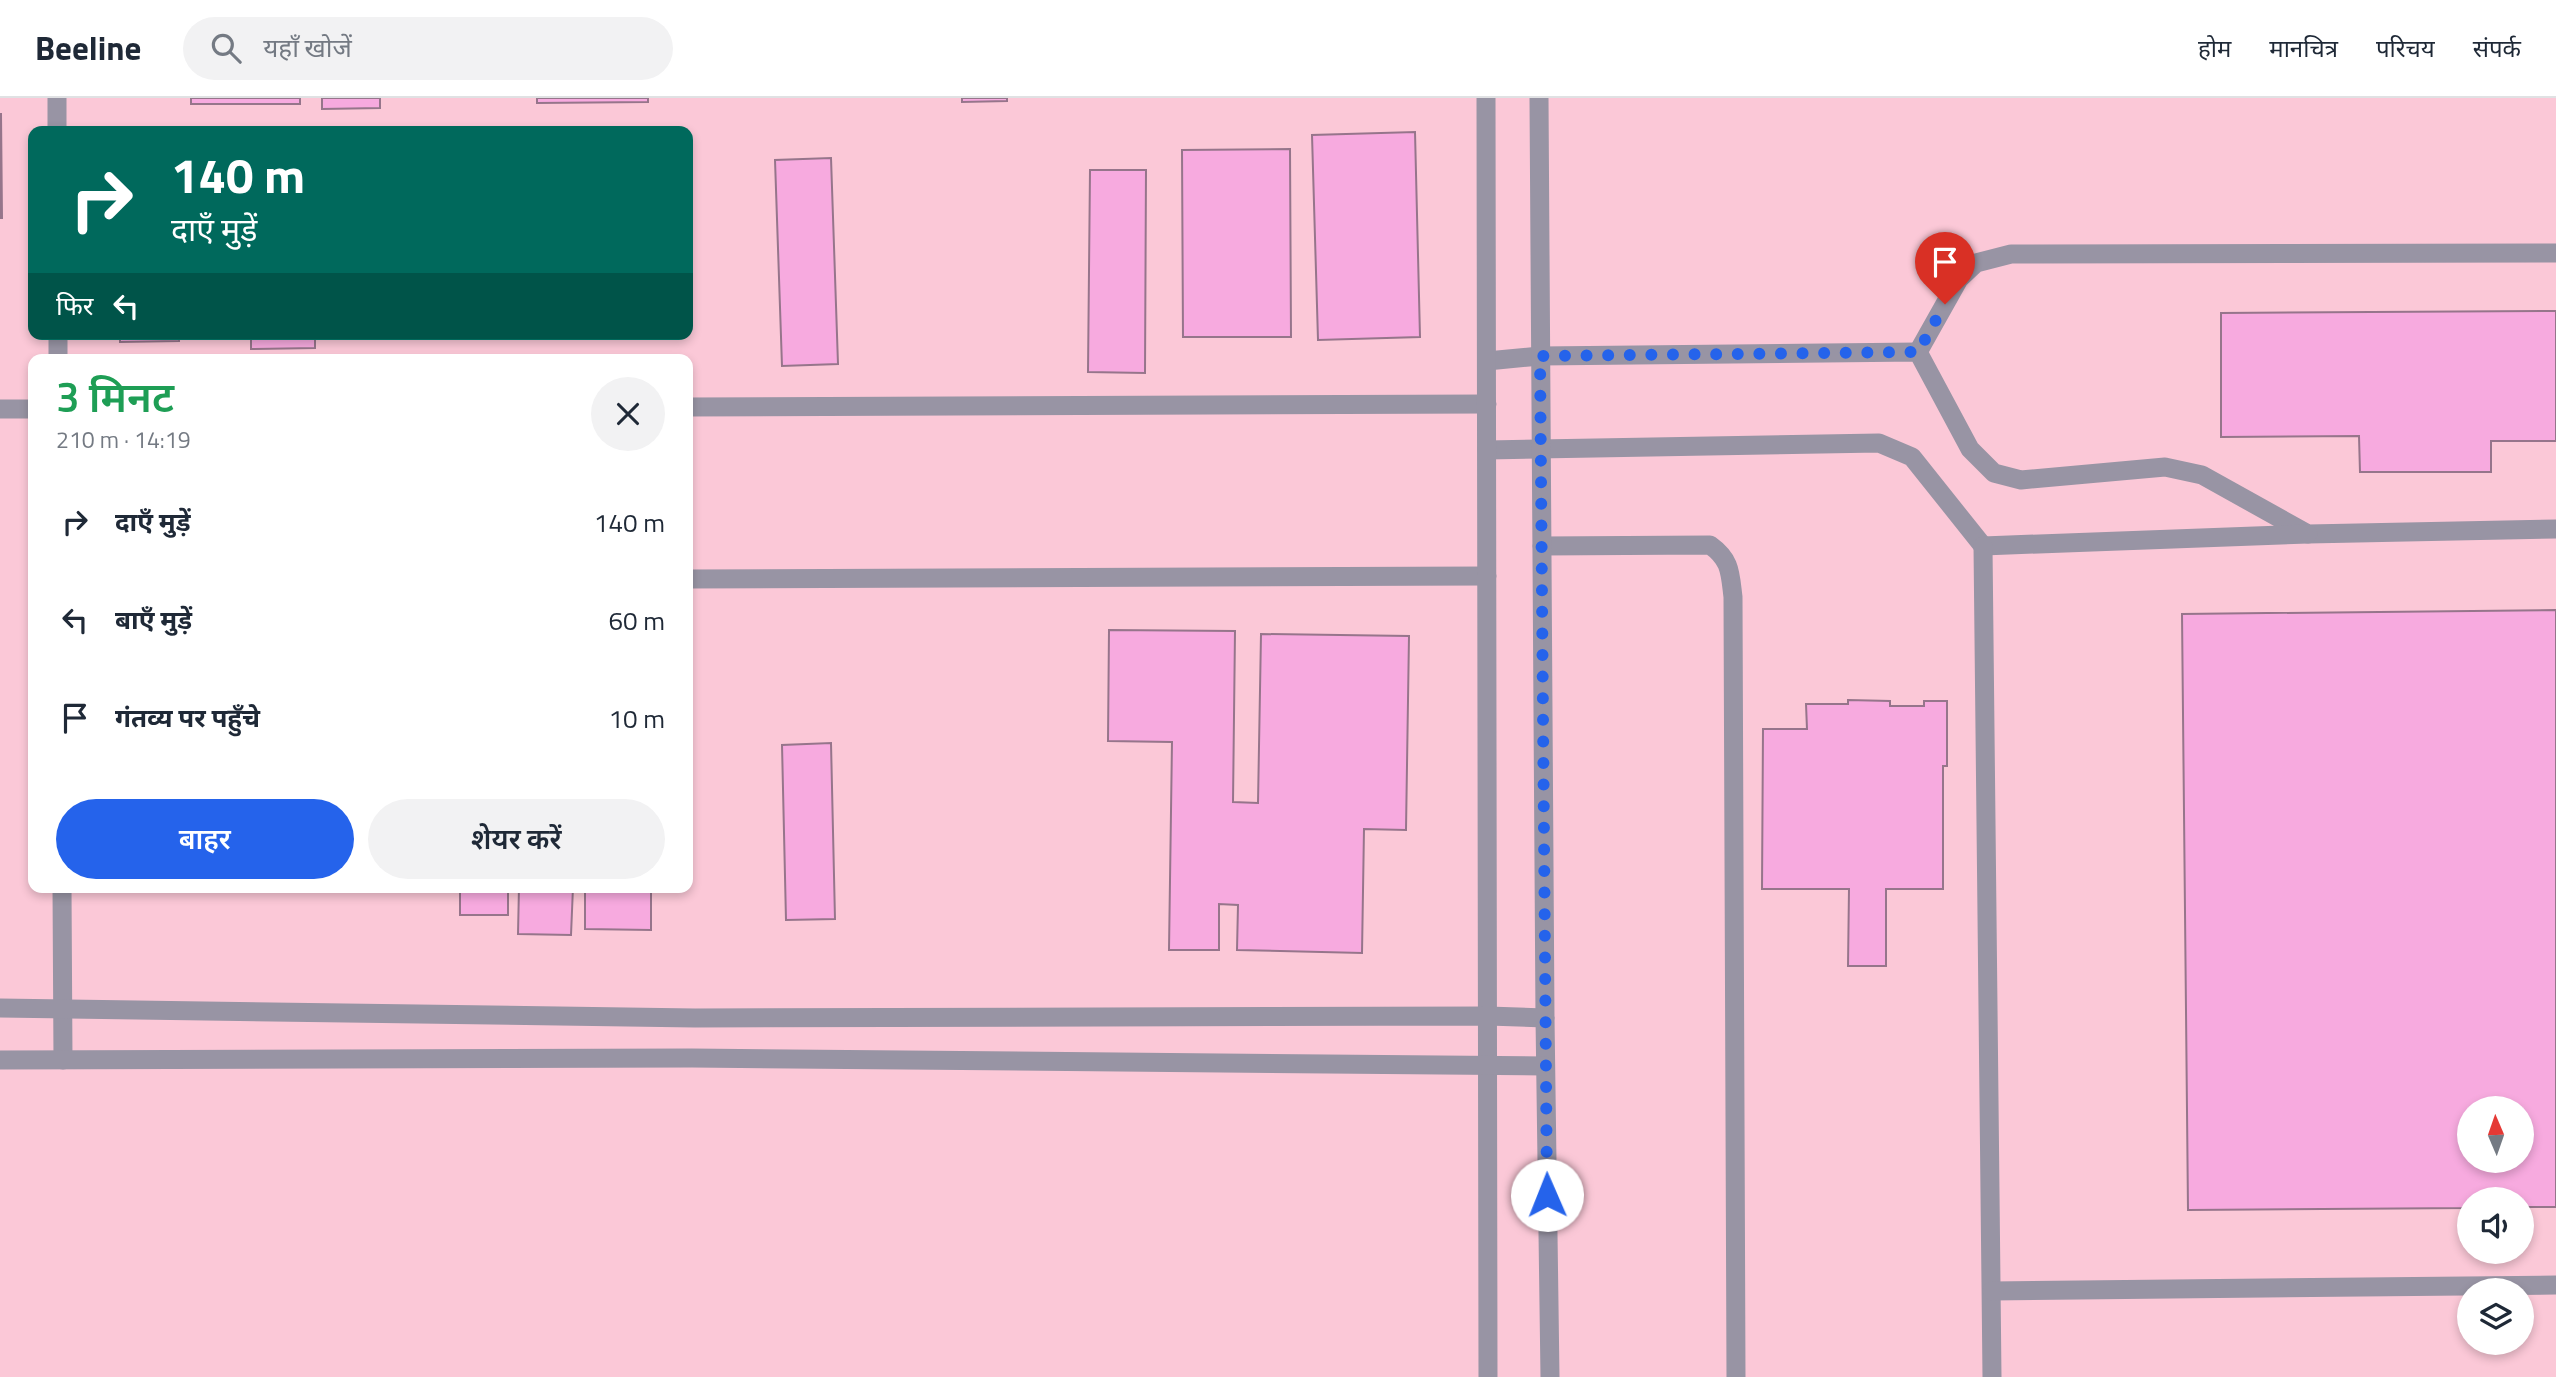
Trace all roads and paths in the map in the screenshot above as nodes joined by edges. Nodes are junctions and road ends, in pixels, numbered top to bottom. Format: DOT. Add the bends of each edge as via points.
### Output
graph roads {
  1 [pos="57,98"];
  2 [pos="1486,98"];
  3 [pos="1539,98"];
  4 [pos="57,126"];
  5 [pos="2556,253"];
  6 [pos="1918,352"];
  7 [pos="1540,356"];
  8 [pos="1487,361"];
  9 [pos="1487,404"];
  10 [pos="693,407"];
  11 [pos="28,409"];
  12 [pos="0,410"];
  13 [pos="1541,449"];
  14 [pos="1487,450"];
  15 [pos="2556,529"];
  16 [pos="2308,534"];
  17 [pos="1542,546"];
  18 [pos="1983,546"];
  19 [pos="1487,576"];
  20 [pos="693,579"];
  21 [pos="62,893"];
  22 [pos="0,1008"];
  23 [pos="63,1009"];
  24 [pos="1488,1016"];
  25 [pos="1545,1018"];
  26 [pos="0,1060"];
  27 [pos="63,1060"];
  28 [pos="1488,1064"];
  29 [pos="1545,1066"];
  30 [pos="2556,1285"];
  31 [pos="1992,1291"];
  32 [pos="1488,1377"];
  33 [pos="1550,1377"];
  34 [pos="1735,1377"];
  35 [pos="1992,1377"];
  1 -- 4 [label="street"];
  2 -- 8 [label="street"];
  3 -- 7 [label="street"];
  5 -- 6 [label="street" via="2011,254 1976,263 1959,279"];
  6 -- 7 [label="street"];
  6 -- 16 [label="street" via="1970,449 1994,473 2021,480 2165,467 2202,475"];
  7 -- 8 [label="street"];
  7 -- 13 [label="street"];
  8 -- 9 [label="street"];
  9 -- 10 [label="street"];
  9 -- 14 [label="street"];
  11 -- 12 [label="street"];
  13 -- 14 [label="street"];
  13 -- 17 [label="street"];
  13 -- 18 [label="street" via="1879,443 1912,457"];
  14 -- 19 [label="street"];
  15 -- 16 [label="street"];
  16 -- 18 [label="street"];
  17 -- 25 [label="street"];
  17 -- 34 [label="street" via="1710,545 1723,554 1729,569 1733,611"];
  18 -- 31 [label="street"];
  19 -- 20 [label="street"];
  19 -- 24 [label="street"];
  21 -- 23 [label="street"];
  22 -- 23 [label="street"];
  23 -- 24 [label="street" via="695,1018"];
  23 -- 27 [label="street"];
  24 -- 25 [label="street"];
  24 -- 28 [label="street"];
  25 -- 29 [label="street"];
  26 -- 27 [label="street"];
  27 -- 28 [label="street" via="706,1058"];
  28 -- 29 [label="street"];
  28 -- 32 [label="street"];
  29 -- 33 [label="street"];
  30 -- 31 [label="street"];
  31 -- 35 [label="street"];
}
